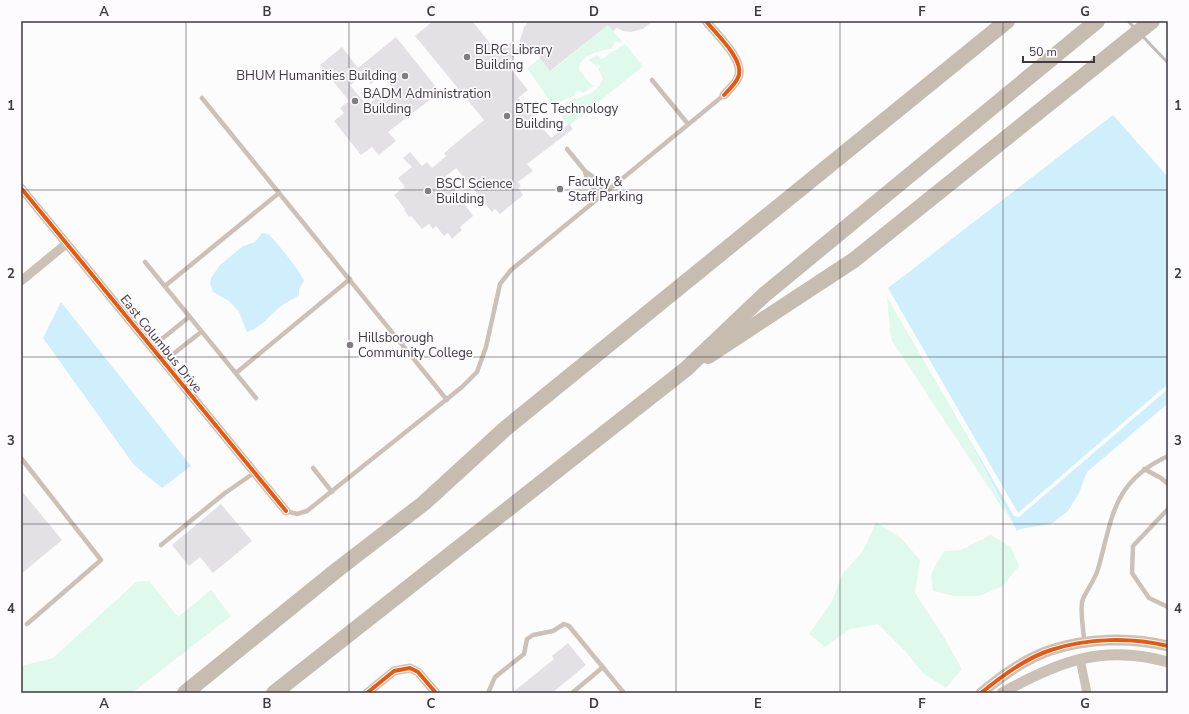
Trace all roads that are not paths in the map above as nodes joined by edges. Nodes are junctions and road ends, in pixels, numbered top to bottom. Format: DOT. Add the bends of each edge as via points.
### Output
graph roads {
  1 [pos="706,21"];
  2 [pos="1007,21"];
  3 [pos="1152,21"];
  4 [pos="1092,25"];
  5 [pos="652,80"];
  6 [pos="724,95"];
  7 [pos="202,98"];
  8 [pos="688,124"];
  9 [pos="567,149"];
  10 [pos="585,171"];
  11 [pos="21,188"];
  12 [pos="605,192"];
  13 [pos="279,193"];
  14 [pos="600,196"];
  15 [pos="66,244"];
  16 [pos="145,262"];
  17 [pos="350,279"];
  18 [pos="21,281"];
  19 [pos="165,286"];
  20 [pos="189,316"];
  21 [pos="201,332"];
  22 [pos="151,348"];
  23 [pos="163,362"];
  24 [pos="686,369"];
  25 [pos="236,373"];
  26 [pos="256,398"];
  27 [pos="447,400"];
  28 [pos="1168,456"];
  29 [pos="21,458"];
  30 [pos="313,468"];
  31 [pos="1144,469"];
  32 [pos="254,473"];
  33 [pos="1168,484"];
  34 [pos="332,492"];
  35 [pos="1168,509"];
  36 [pos="286,511"];
  37 [pos="161,545"];
  38 [pos="1168,607"];
  39 [pos="27,624"];
  40 [pos="1084,643"];
  41 [pos="1168,646"];
  42 [pos="1080,658"];
  43 [pos="1168,662"];
  44 [pos="603,667"];
  45 [pos="185,693"];
  46 [pos="274,693"];
  47 [pos="367,693"];
  48 [pos="436,693"];
  49 [pos="488,693"];
  50 [pos="572,693"];
  51 [pos="624,693"];
  52 [pos="981,693"];
  53 [pos="1002,693"];
  54 [pos="1086,693"];
  1 -- 6 [label="street" via="735,57 739,66 739,75"];
  2 -- 45 [label="highway" via="506,428 424,503"];
  3 -- 24 [label="highway" via="854,260 721,349"];
  4 -- 24 [label="highway" via="764,294"];
  5 -- 8 [label="lane"];
  6 -- 8 [label="lane"];
  7 -- 13 [label="lane"];
  8 -- 12 [label="lane"];
  9 -- 10 [label="lane"];
  10 -- 12 [label="lane"];
  10 -- 14 [label="lane" via="587,180"];
  11 -- 15 [label="street, East Columbus Drive"];
  12 -- 14 [label="lane"];
  13 -- 17 [label="lane"];
  13 -- 19 [label="lane"];
  14 -- 27 [label="lane" via="507,275 500,284 486,347 477,372"];
  15 -- 18 [label="street"];
  15 -- 22 [label="street, East Columbus Drive"];
  16 -- 19 [label="lane"];
  17 -- 25 [label="lane"];
  17 -- 27 [label="lane"];
  19 -- 20 [label="lane"];
  20 -- 21 [label="lane"];
  20 -- 22 [label="lane"];
  21 -- 23 [label="lane"];
  21 -- 25 [label="lane"];
  22 -- 23 [label="street, East Columbus Drive"];
  23 -- 32 [label="street, East Columbus Drive"];
  24 -- 46 [label="highway"];
  25 -- 26 [label="lane"];
  27 -- 34 [label="lane"];
  28 -- 31 [label="lane"];
  29 -- 39 [label="lane" via="101,560"];
  30 -- 34 [label="lane"];
  31 -- 33 [label="lane"];
  31 -- 40 [label="lane" via="1119,498 1112,515 1098,571 1082,601"];
  32 -- 36 [label="street, East Columbus Drive"];
  32 -- 37 [label="lane"];
  34 -- 36 [label="lane" via="302,514 291,514"];
  35 -- 38 [label="lane" via="1133,546 1132,573 1149,598"];
  40 -- 41 [label="street" via="1108,639"];
  40 -- 42 [label="street"];
  40 -- 52 [label="street" via="1051,650 1018,666"];
  42 -- 43 [label="street" via="1130,654"];
  42 -- 53 [label="street" via="1058,665"];
  42 -- 54 [label="street"];
  44 -- 49 [label="lane" via="569,626 564,624 553,631 533,635 527,639 524,654 495,677"];
  44 -- 50 [label="lane"];
  44 -- 51 [label="lane"];
  47 -- 48 [label="street" via="394,671 402,668 418,672"];
}
